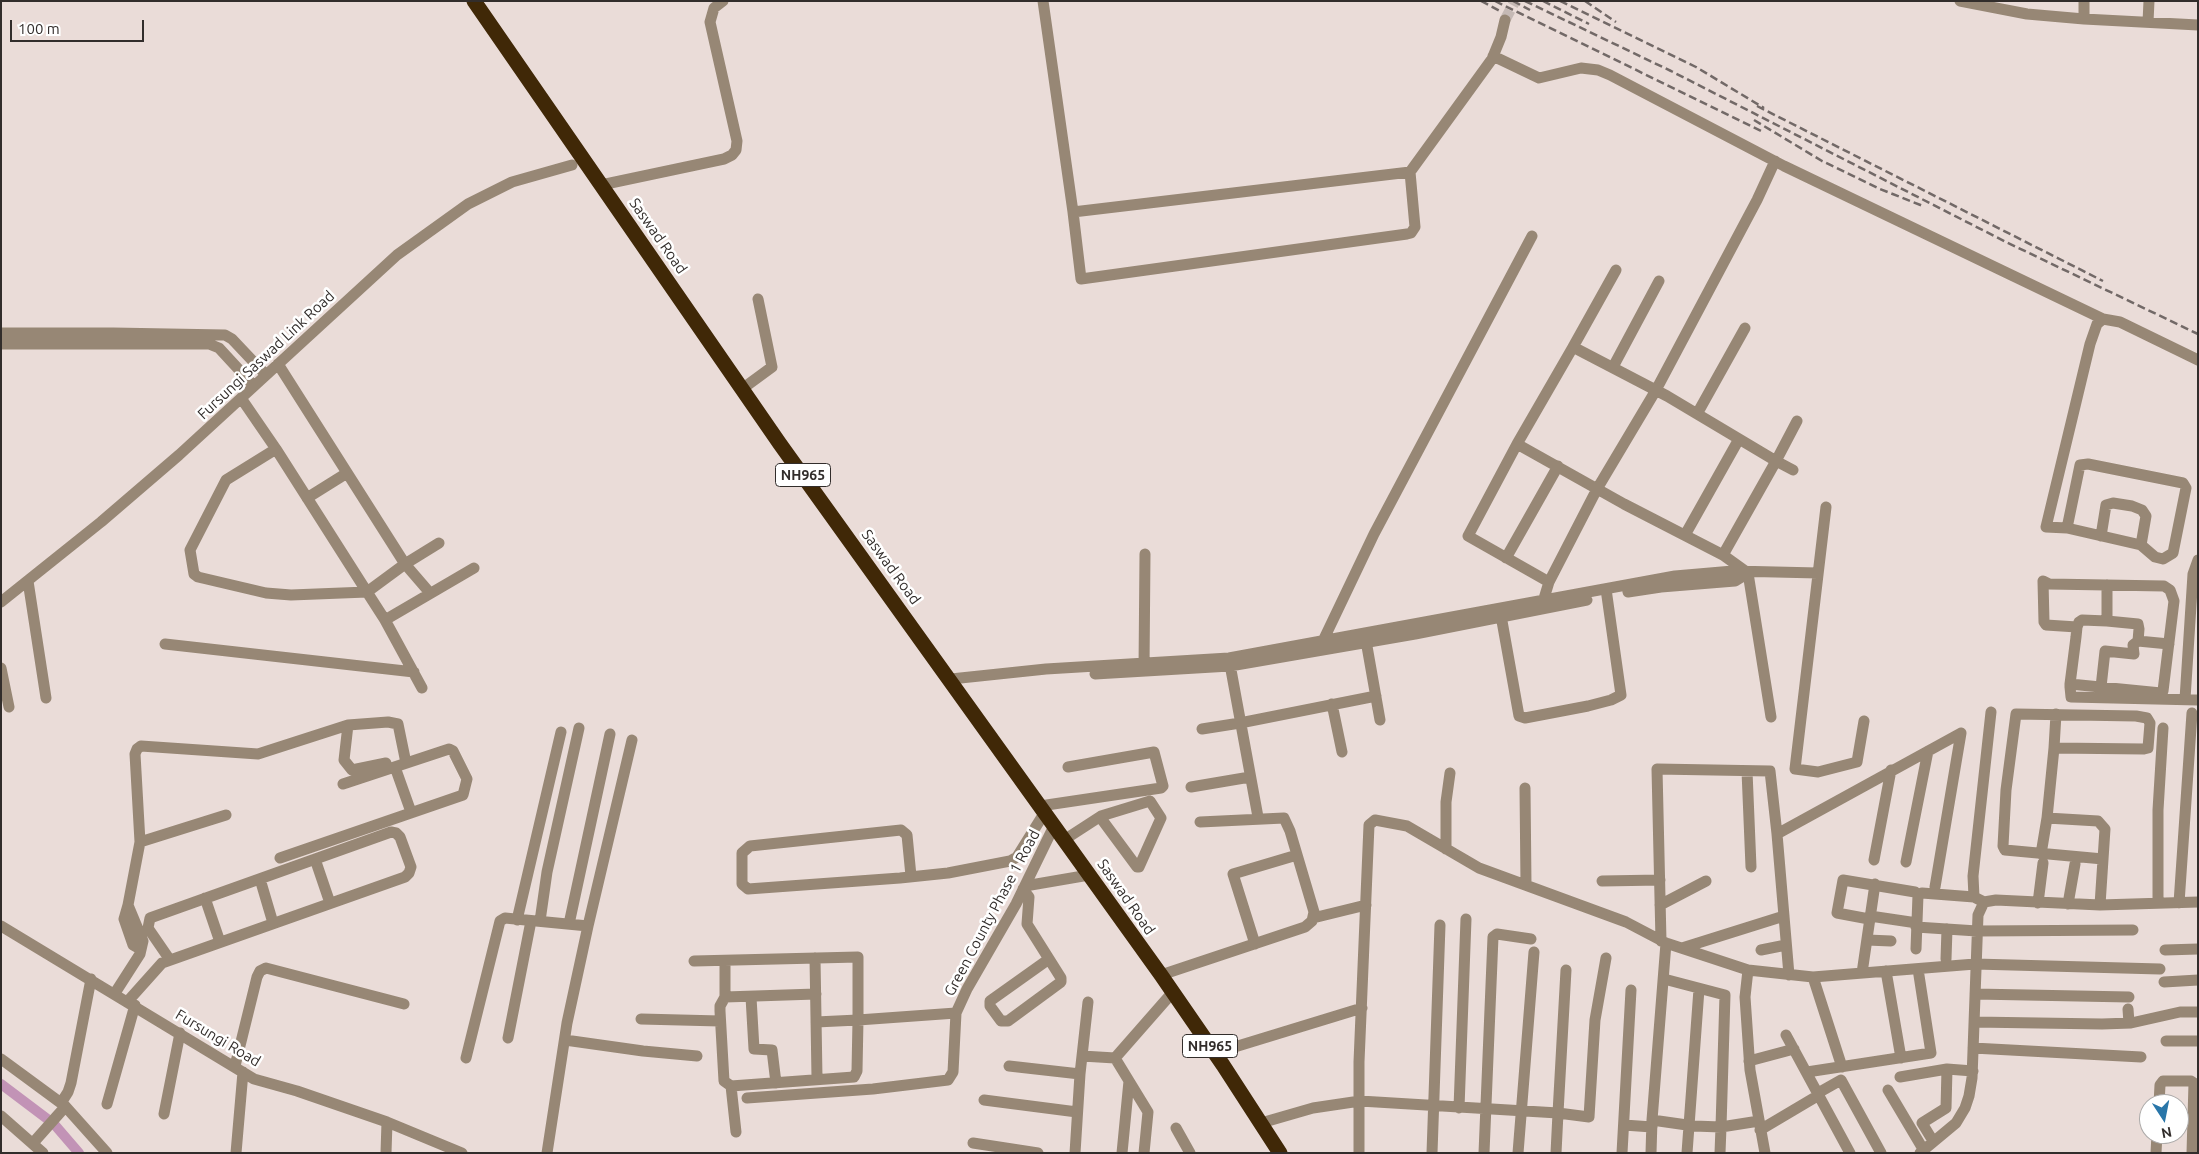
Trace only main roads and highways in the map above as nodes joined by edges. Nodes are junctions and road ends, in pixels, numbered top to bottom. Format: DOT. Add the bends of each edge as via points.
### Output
graph roads {
  1 [pos="474,1"];
  2 [pos="1280,1153"];
  1 -- 2 [label="highway, Saswad Road / NH965" via="742,389 1161,975"];
}
